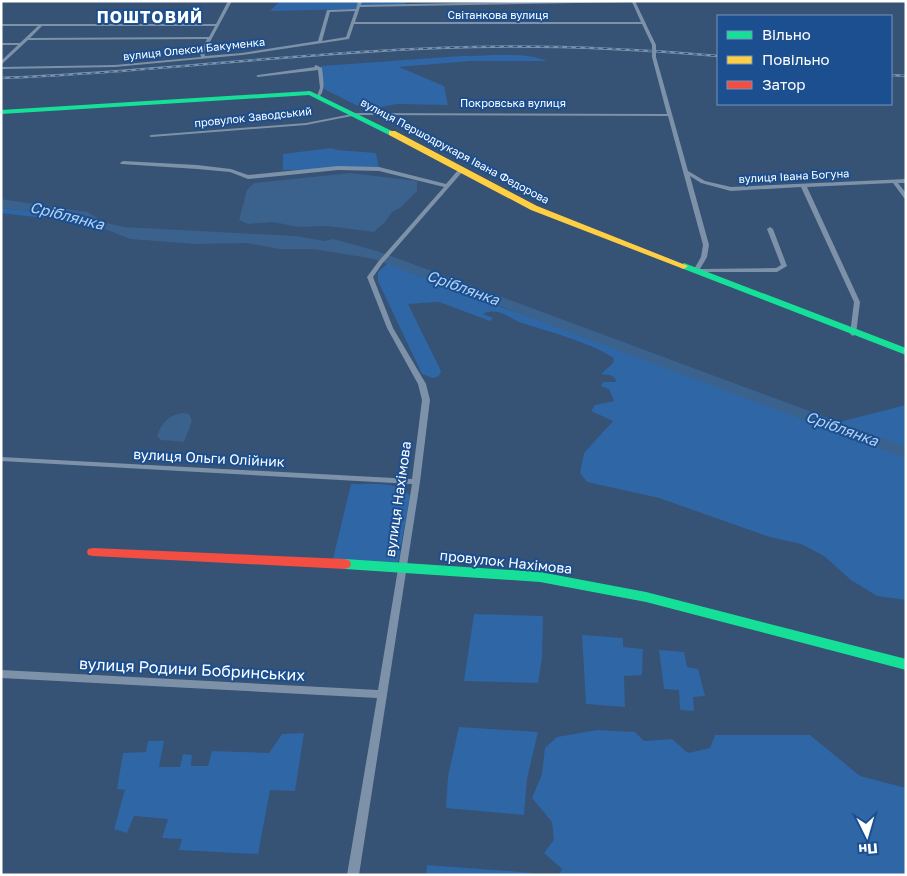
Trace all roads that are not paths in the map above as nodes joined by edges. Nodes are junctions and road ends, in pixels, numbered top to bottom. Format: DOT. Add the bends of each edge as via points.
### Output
graph roads {
  1 [pos="230,1"];
  2 [pos="633,1"];
  3 [pos="359,6"];
  4 [pos="354,24"];
  5 [pos="643,24"];
  6 [pos="1,25"];
  7 [pos="41,25"];
  8 [pos="218,25"];
  9 [pos="211,38"];
  10 [pos="26,39"];
  11 [pos="320,41"];
  12 [pos="1,44"];
  13 [pos="21,44"];
  14 [pos="203,57"];
  15 [pos="1,66"];
  16 [pos="258,76"];
  17 [pos="319,96"];
  18 [pos="1,112"];
  19 [pos="357,114"];
  20 [pos="670,115"];
  21 [pos="151,136"];
  22 [pos="123,163"];
  23 [pos="462,170"];
  24 [pos="686,172"];
  25 [pos="906,181"];
  26 [pos="895,182"];
  27 [pos="803,185"];
  28 [pos="447,186"];
  29 [pos="906,197"];
  30 [pos="770,229"];
  31 [pos="696,271"];
  32 [pos="854,334"];
  33 [pos="906,352"];
  34 [pos="1,459"];
  35 [pos="416,482"];
  36 [pos="93,552"];
  37 [pos="402,567"];
  38 [pos="906,665"];
  39 [pos="1,674"];
  40 [pos="381,694"];
  41 [pos="353,875"];
  1 -- 8 [label="street"];
  2 -- 3 [label="street"];
  2 -- 5 [label="street"];
  3 -- 4 [label="street"];
  3 -- 11 [label="street" via="328,11"];
  4 -- 5 [label="street, Світанкова вулиця"];
  4 -- 11 [label="street, вулиця Олекси Бакуменка" via="348,38"];
  5 -- 20 [label="street" via="654,45 654,58"];
  6 -- 7 [label="street"];
  7 -- 8 [label="street"];
  7 -- 10 [label="street"];
  8 -- 9 [label="street"];
  9 -- 10 [label="street"];
  9 -- 14 [label="street"];
  10 -- 13 [label="street"];
  11 -- 14 [label="street, вулиця Олекси Бакуменка"];
  12 -- 13 [label="street"];
  13 -- 15 [label="street"];
  14 -- 15 [label="street, вулиця Олекси Бакуменка" via="115,66"];
  16 -- 17 [label="street" via="318,67 322,88"];
  17 -- 18 [label="street, вулиця Першодрукаря Івана Федорова" via="299,92"];
  17 -- 19 [label="street, вулиця Першодрукаря Івана Федорова"];
  19 -- 20 [label="street, Покровська вулиця"];
  19 -- 21 [label="street, провулок Заводський" via="306,124"];
  19 -- 23 [label="street, вулиця Першодрукаря Івана Федорова"];
  20 -- 24 [label="street"];
  22 -- 28 [label="street" via="197,166 248,177 338,168 379,169"];
  23 -- 28 [label="street, вулиця Нахімова"];
  23 -- 31 [label="street, вулиця Першодрукаря Івана Федорова" via="534,208"];
  24 -- 27 [label="street, вулиця Івана Богуна" via="703,182 731,189"];
  24 -- 31 [label="street" via="706,246"];
  25 -- 26 [label="street, вулиця Івана Богуна"];
  26 -- 27 [label="street, вулиця Івана Богуна"];
  26 -- 29 [label="street"];
  27 -- 32 [label="street" via="857,302"];
  28 -- 35 [label="street, вулиця Нахімова" via="370,277 390,328 425,391"];
  30 -- 31 [label="street" via="784,266 777,270"];
  31 -- 32 [label="street, вулиця Першодрукаря Івана Федорова"];
  32 -- 33 [label="street, вулиця Першодрукаря Івана Федорова"];
  34 -- 35 [label="street, вулиця Ольги Олійник"];
  35 -- 37 [label="street, вулиця Нахімова"];
  36 -- 37 [label="street, провулок Нахімова"];
  37 -- 38 [label="street, провулок Нахімова" via="540,577 636,595"];
  37 -- 40 [label="street, вулиця Нахімова"];
  39 -- 40 [label="street, вулиця Родини Бобринських"];
  40 -- 41 [label="street, вулиця Нахімова"];
}
